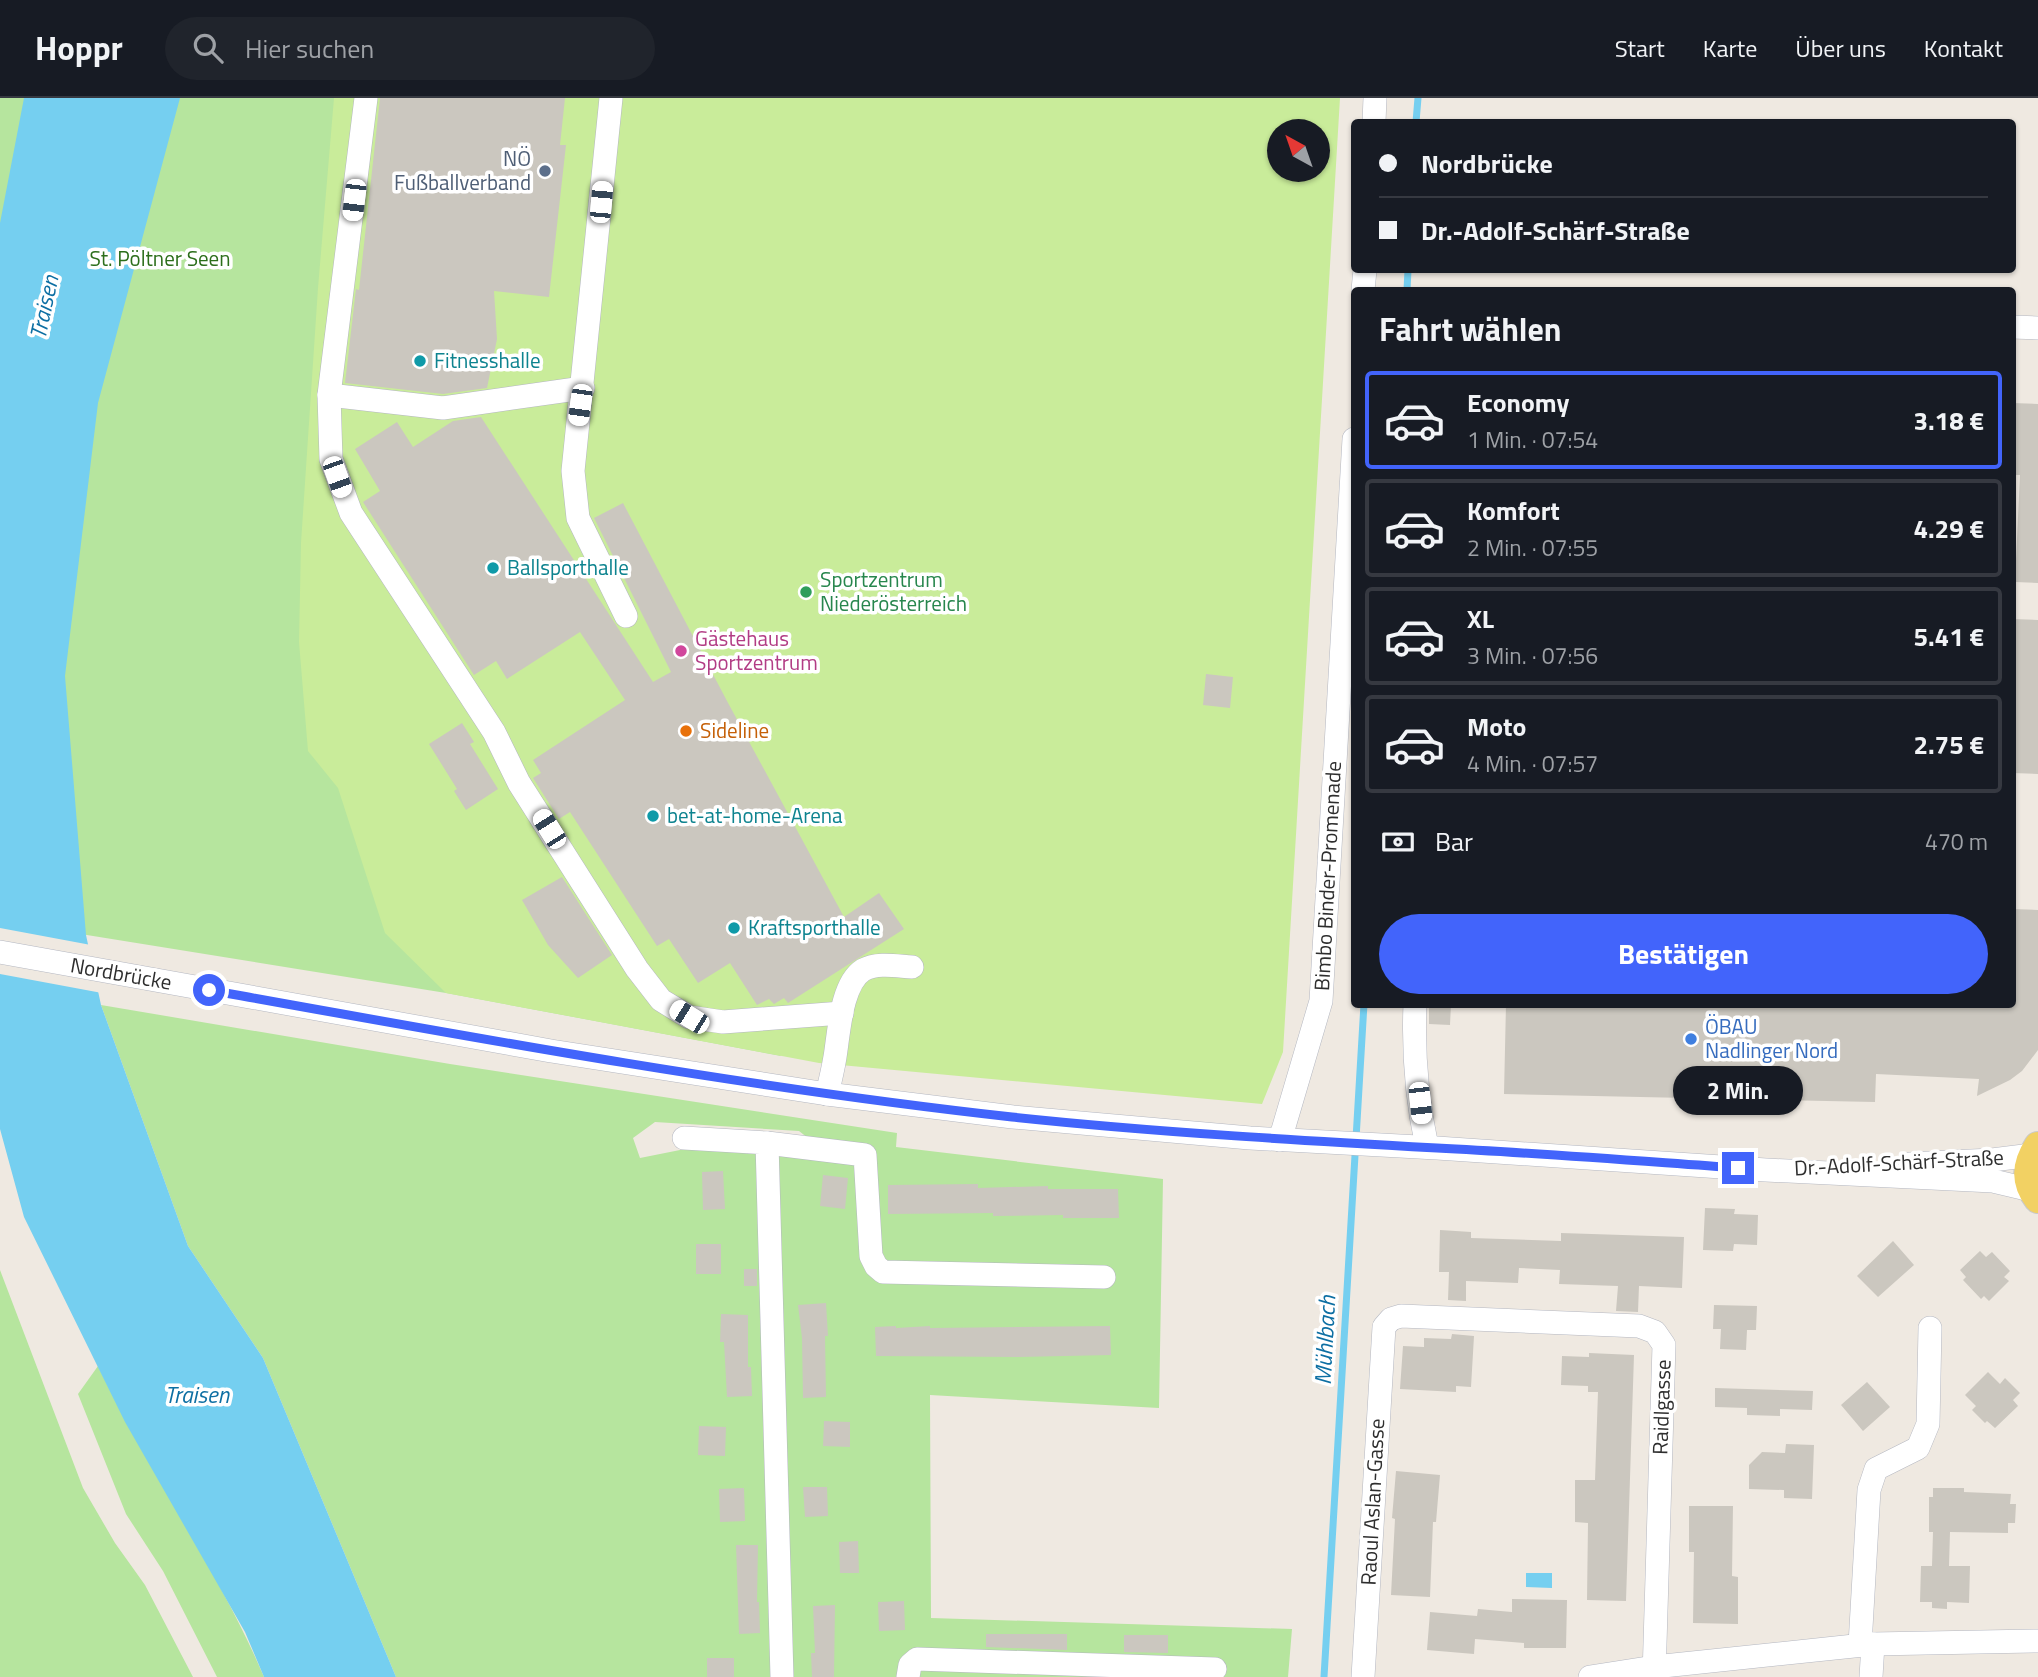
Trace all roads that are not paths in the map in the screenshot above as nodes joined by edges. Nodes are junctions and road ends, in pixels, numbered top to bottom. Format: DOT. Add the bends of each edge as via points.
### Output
graph roads {
  1 [pos="366,98"];
  2 [pos="611,98"];
  3 [pos="1375,98"];
  4 [pos="1374,119"];
  5 [pos="2016,327"];
  6 [pos="2038,328"];
  7 [pos="583,388"];
  8 [pos="329,395"];
  9 [pos="1351,490"];
  10 [pos="626,616"];
  11 [pos="0,952"];
  12 [pos="912,967"];
  13 [pos="1415,1008"];
  14 [pos="842,1013"];
  15 [pos="365,1018"];
  16 [pos="827,1094"];
  17 [pos="684,1138"];
  18 [pos="1280,1140"];
  19 [pos="767,1143"];
  20 [pos="1427,1147"];
  21 [pos="2035,1150"];
  22 [pos="1766,1170"];
  23 [pos="2034,1194"];
  24 [pos="1104,1277"];
  25 [pos="1384,1327"];
  26 [pos="1930,1328"];
  27 [pos="2038,1641"];
  28 [pos="1866,1645"];
  29 [pos="1215,1669"];
  30 [pos="1654,1672"];
  31 [pos="782,1677"];
  32 [pos="908,1677"];
  33 [pos="1363,1677"];
  34 [pos="1590,1677"];
  35 [pos="1871,1677"];
  1 -- 8 [label="street"];
  2 -- 7 [label="street"];
  3 -- 4 [label="street"];
  5 -- 6 [label="street"];
  7 -- 8 [label="street" via="443,408"];
  7 -- 10 [label="street" via="573,471 578,518"];
  8 -- 14 [label="street" via="331,459 351,513 494,732 519,783 637,969 661,1000 689,1017 723,1022"];
  9 -- 18 [label="street, Bimbo Binder-Promenade" via="1321,1001"];
  11 -- 15 [label="street, Nordbrücke"];
  12 -- 14 [label="street" via="877,965 864,970 849,988"];
  13 -- 20 [label="street" via="1413,1037"];
  14 -- 16 [label="street"];
  15 -- 16 [label="street, Dr.-Adolf-Schärf-Straße"];
  16 -- 18 [label="street, Dr.-Adolf-Schärf-Straße" via="1013,1117"];
  17 -- 19 [label="street"];
  18 -- 20 [label="street, Dr.-Adolf-Schärf-Straße"];
  19 -- 24 [label="street" via="865,1155 871,1256 883,1272"];
  19 -- 31 [label="street"];
  20 -- 22 [label="street, Dr.-Adolf-Schärf-Straße"];
  21 -- 22 [label="street, Dr.-Adolf-Schärf-Straße" via="1992,1160"];
  21 -- 23 [label="main road" via="2028,1166"];
  22 -- 23 [label="street, Dr.-Adolf-Schärf-Straße" via="1993,1181"];
  25 -- 30 [label="street, Raidlgasse" via="1391,1318 1401,1316 1639,1326 1655,1332 1664,1345"];
  25 -- 33 [label="street, Raoul Aslan-Gasse"];
  26 -- 28 [label="street" via="1928,1424 1923,1438 1918,1448 1872,1474"];
  27 -- 28 [label="street"];
  28 -- 30 [label="street"];
  28 -- 35 [label="street"];
  29 -- 32 [label="street" via="917,1659 910,1665"];
  30 -- 34 [label="street"];
}
